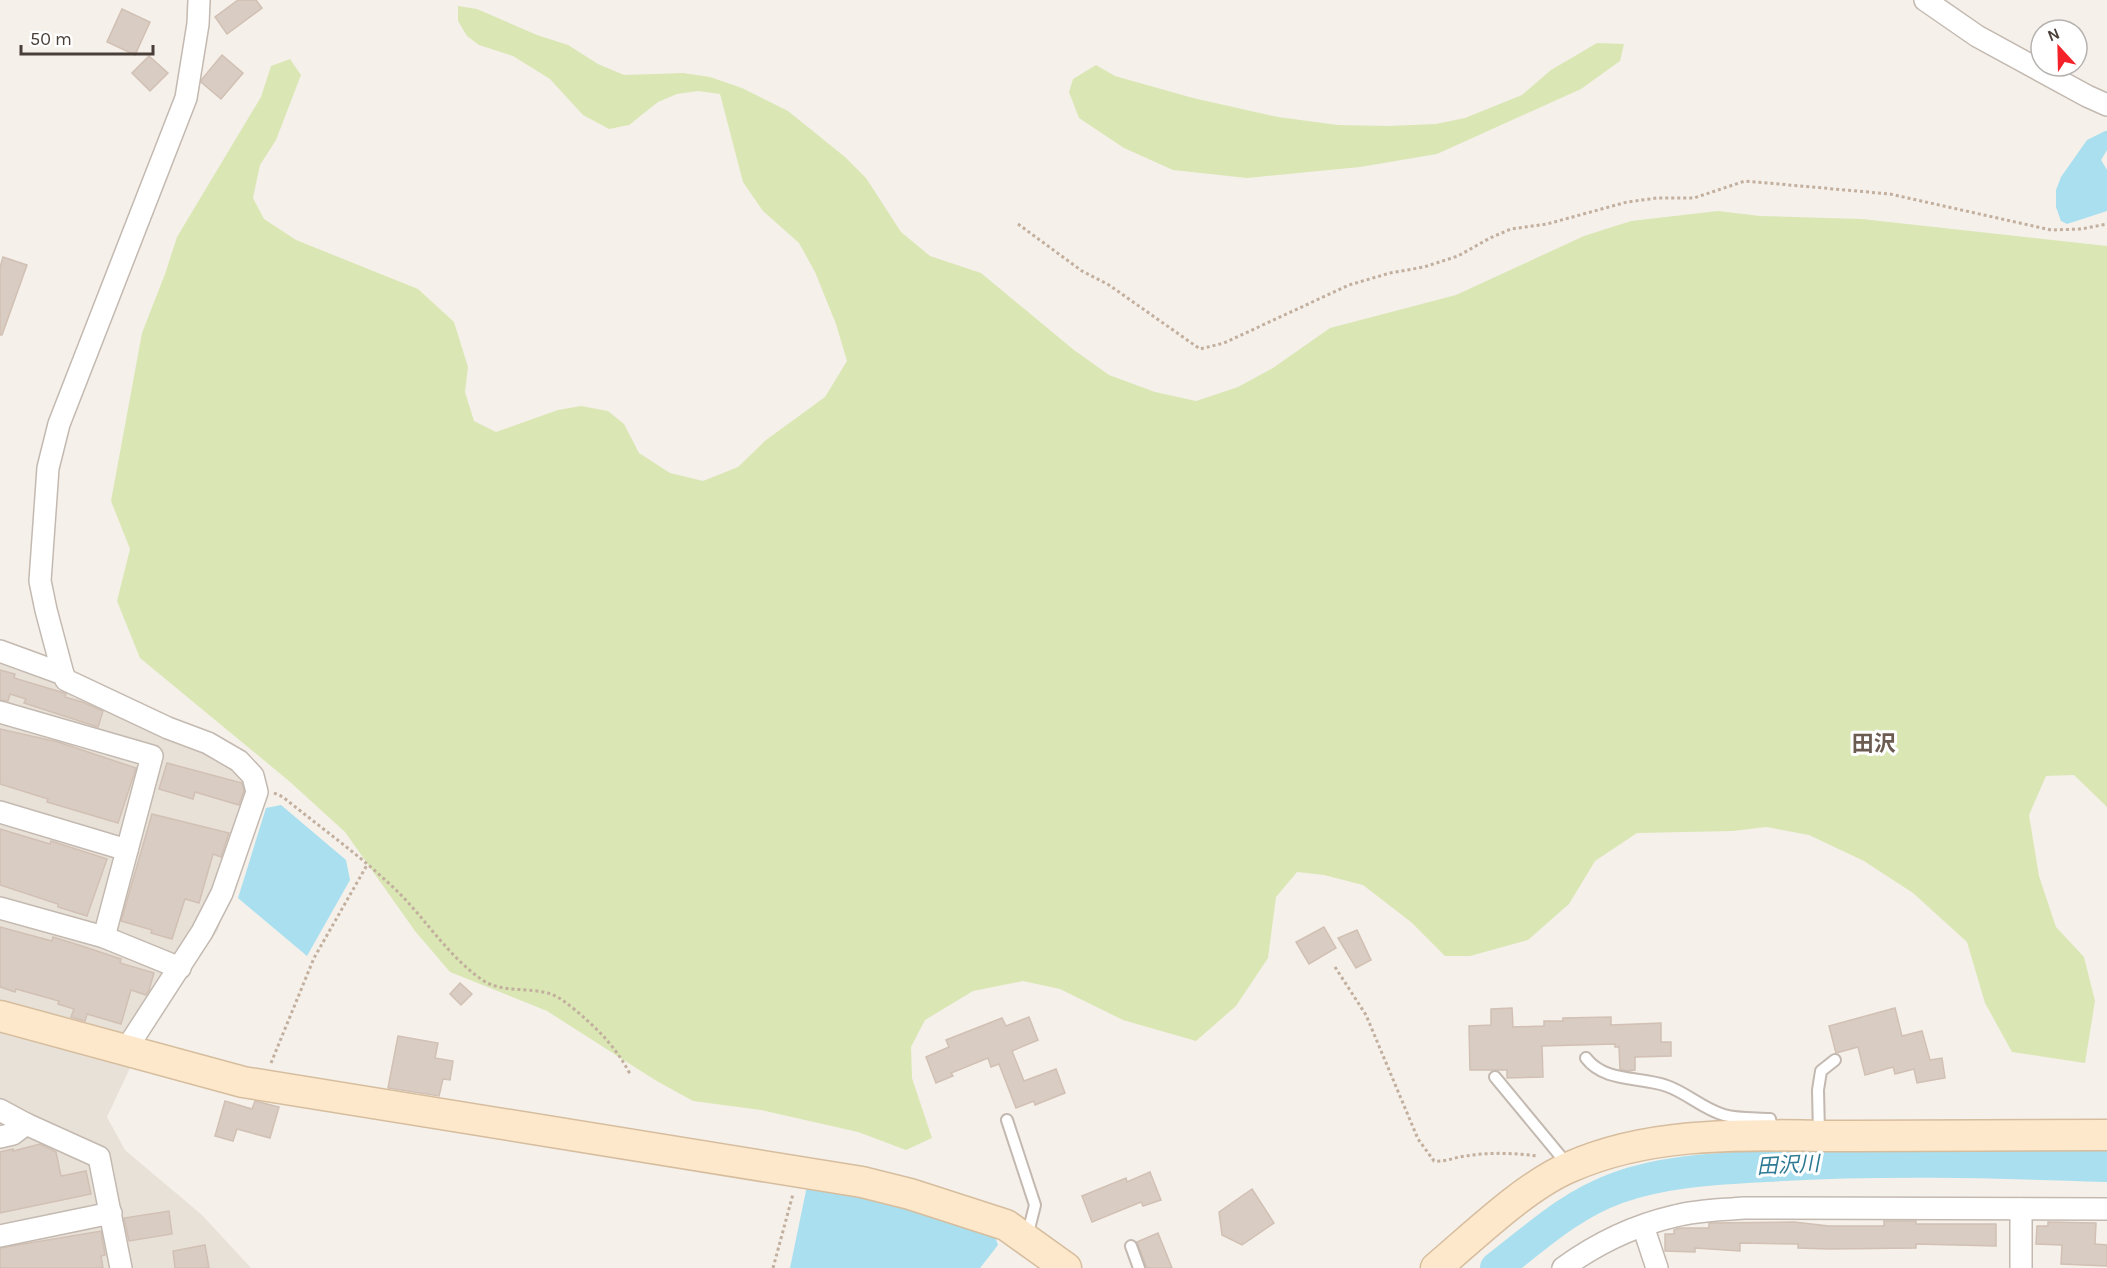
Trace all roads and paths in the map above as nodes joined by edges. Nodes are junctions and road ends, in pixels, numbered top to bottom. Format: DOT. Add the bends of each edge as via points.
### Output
graph roads {
  1 [pos="199,0"];
  2 [pos="1925,0"];
  3 [pos="2107,105"];
  4 [pos="1018,224"];
  5 [pos="2107,224"];
  6 [pos="0,651"];
  7 [pos="63,674"];
  8 [pos="0,712"];
  9 [pos="254,783"];
  10 [pos="0,812"];
  11 [pos="127,850"];
  12 [pos="367,865"];
  13 [pos="0,908"];
  14 [pos="104,937"];
  15 [pos="180,968"];
  16 [pos="1335,968"];
  17 [pos="0,1016"];
  18 [pos="125,1051"];
  19 [pos="1586,1058"];
  20 [pos="1835,1060"];
  21 [pos="630,1074"];
  22 [pos="1495,1077"];
  23 [pos="262,1085"];
  24 [pos="0,1110"];
  25 [pos="1007,1120"];
  26 [pos="26,1124"];
  27 [pos="2107,1135"];
  28 [pos="1775,1136"];
  29 [pos="1819,1136"];
  30 [pos="0,1137"];
  31 [pos="1565,1169"];
  32 [pos="799,1172"];
  33 [pos="2020,1209"];
  34 [pos="2107,1209"];
  35 [pos="111,1214"];
  36 [pos="1643,1226"];
  37 [pos="0,1236"];
  38 [pos="1026,1240"];
  39 [pos="1131,1246"];
  40 [pos="121,1268"];
  41 [pos="773,1268"];
  42 [pos="1066,1268"];
  43 [pos="1139,1268"];
  44 [pos="1436,1268"];
  45 [pos="1563,1268"];
  46 [pos="1657,1268"];
  47 [pos="2021,1268"];
  1 -- 7 [label="street" via="186,98 59,424 48,468 40,581"];
  2 -- 3 [label="street" via="1977,36"];
  4 -- 5 [label="path" via="1200,349 1224,343 1349,285 1458,256 1510,230 1627,202 1694,198 1745,182 1890,194 2051,230"];
  6 -- 7 [label="street"];
  7 -- 9 [label="street" via="66,680 219,749 239,761 253,776"];
  8 -- 11 [label="street" via="152,756"];
  9 -- 12 [label="path" via="283,797"];
  9 -- 15 [label="street" via="257,792 222,893"];
  10 -- 11 [label="street"];
  11 -- 14 [label="street"];
  12 -- 21 [label="path" via="482,980 493,986 558,997 607,1038"];
  12 -- 23 [label="path" via="314,958"];
  13 -- 14 [label="street"];
  14 -- 15 [label="street"];
  15 -- 18 [label="street"];
  16 -- 31 [label="path" via="1366,1015 1418,1139 1434,1161 1480,1154 1536,1156"];
  17 -- 18 [label="street"];
  18 -- 23 [label="street"];
  19 -- 28 [label="lane" via="1605,1073 1665,1085 1726,1116 1770,1119"];
  20 -- 29 [label="lane" via="1821,1071"];
  22 -- 31 [label="lane"];
  23 -- 32 [label="street"];
  24 -- 26 [label="street"];
  25 -- 38 [label="lane" via="1035,1205"];
  26 -- 30 [label="street" via="13,1134"];
  26 -- 35 [label="street" via="99,1157"];
  27 -- 29 [label="street"];
  28 -- 29 [label="street"];
  28 -- 31 [label="street" via="1675,1139 1635,1146"];
  31 -- 44 [label="street" via="1522,1197"];
  32 -- 38 [label="street" via="910,1194 1006,1225"];
  32 -- 41 [label="path"];
  33 -- 34 [label="street"];
  33 -- 36 [label="street" via="1744,1208 1676,1216"];
  33 -- 47 [label="street"];
  35 -- 37 [label="street"];
  35 -- 40 [label="street"];
  36 -- 45 [label="street" via="1592,1248"];
  36 -- 46 [label="street"];
  38 -- 42 [label="street"];
  39 -- 43 [label="lane"];
}
